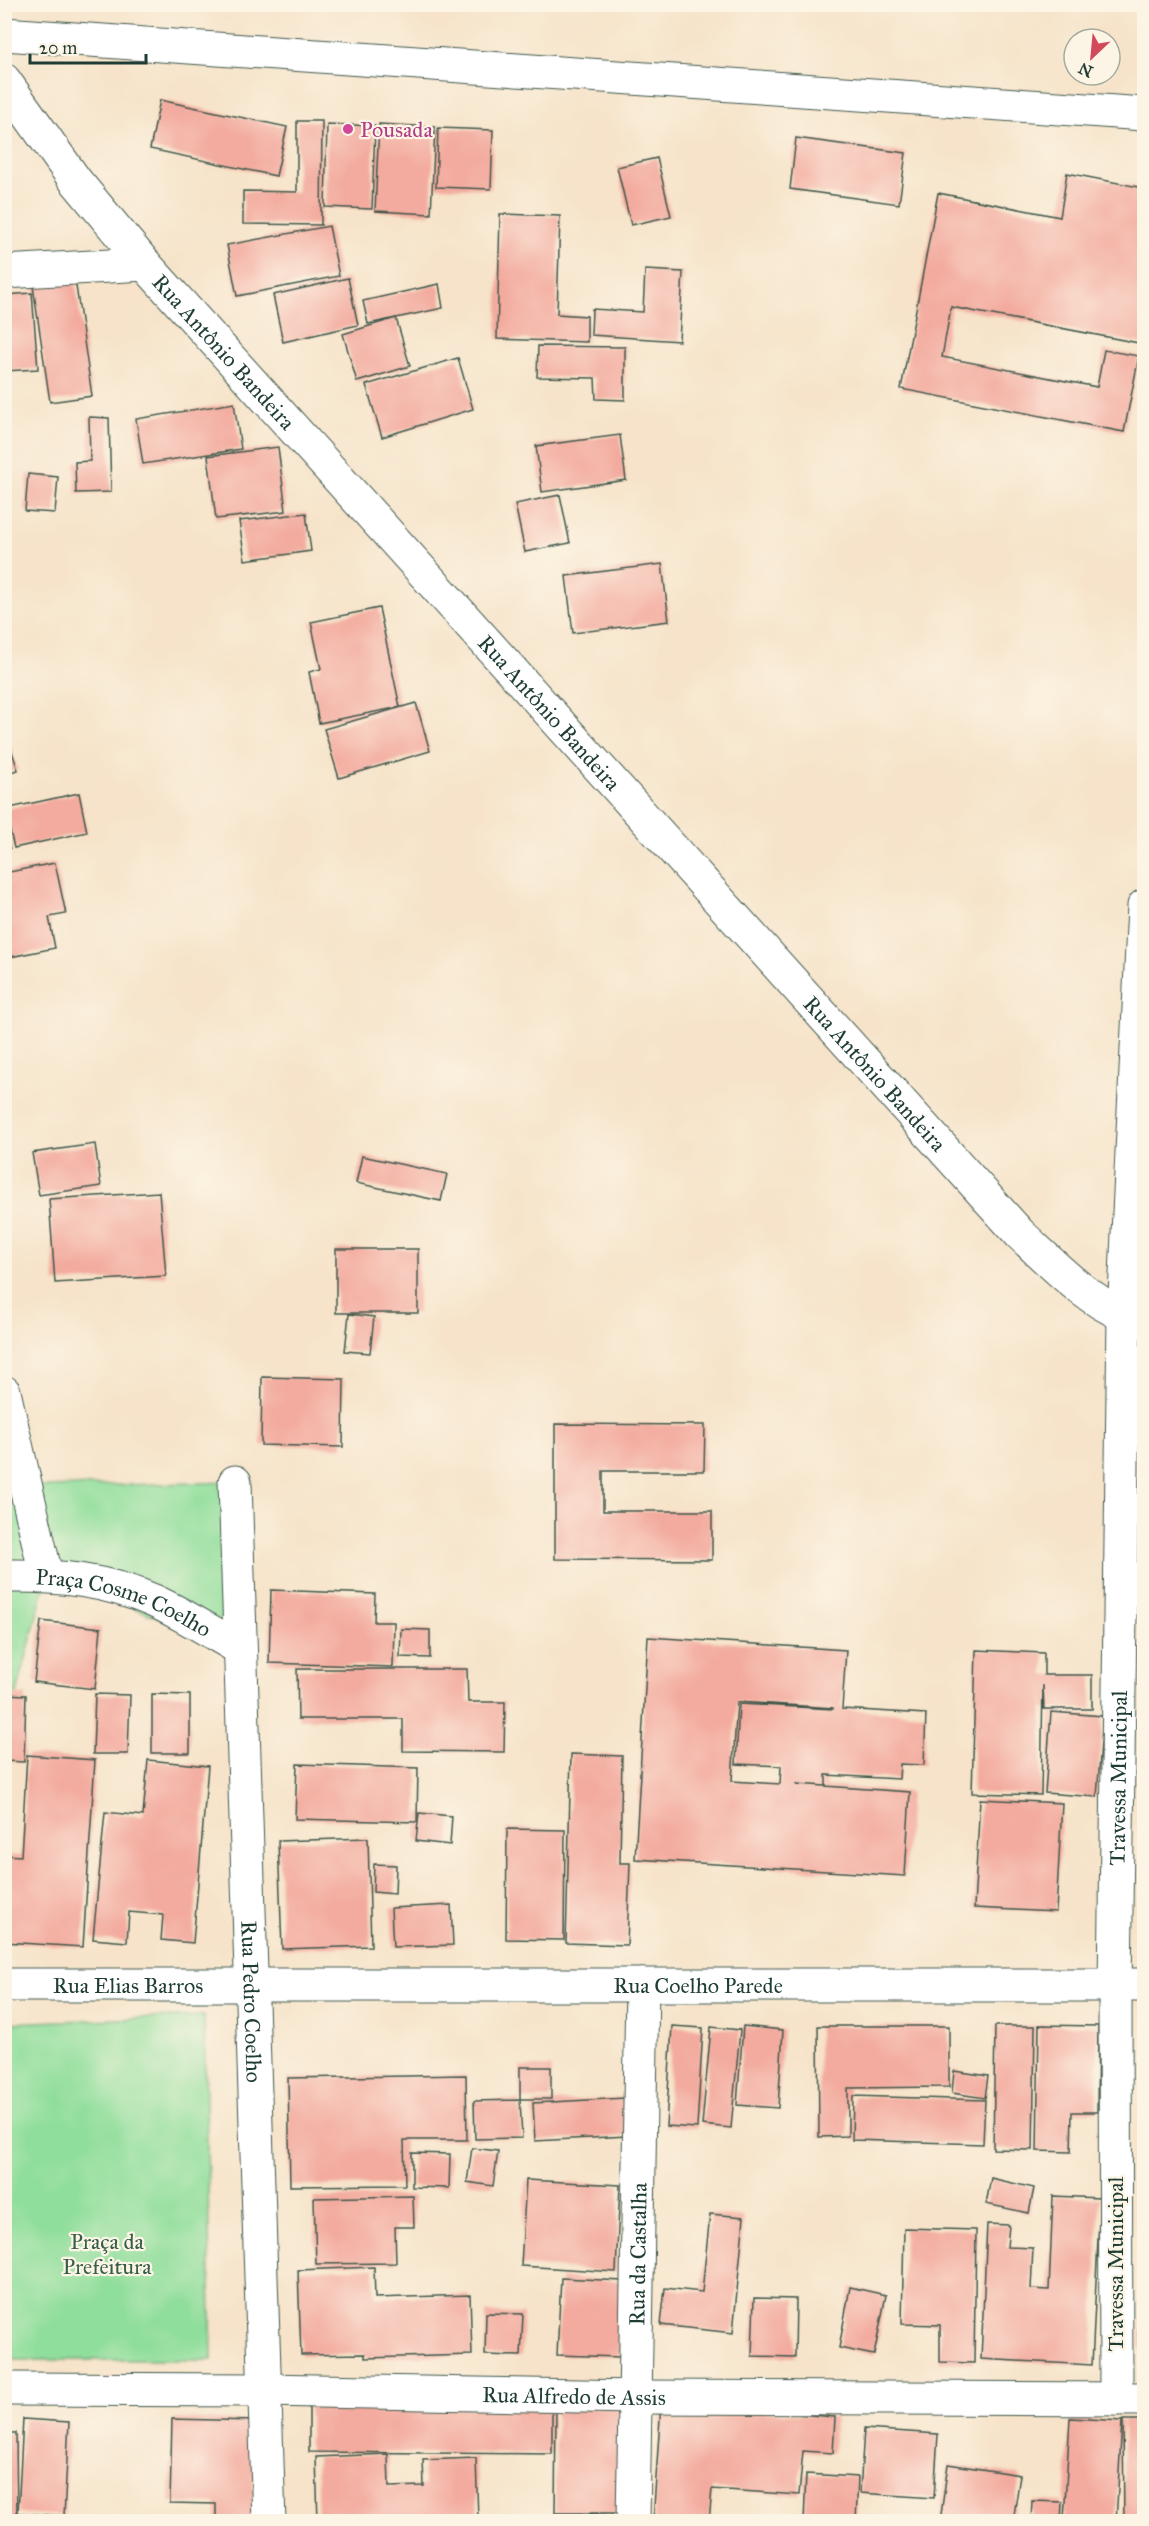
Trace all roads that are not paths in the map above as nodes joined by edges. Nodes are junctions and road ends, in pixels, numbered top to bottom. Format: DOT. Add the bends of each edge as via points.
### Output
graph roads {
  1 [pos="4,34"];
  2 [pos="4,80"];
  3 [pos="1144,114"];
  4 [pos="145,264"];
  5 [pos="4,272"];
  6 [pos="1144,906"];
  7 [pos="1134,1319"];
  8 [pos="4,1392"];
  9 [pos="235,1482"];
  10 [pos="46,1575"];
  11 [pos="4,1576"];
  12 [pos="239,1648"];
  13 [pos="4,1985"];
  14 [pos="642,1985"];
  15 [pos="252,1986"];
  16 [pos="1130,1986"];
  17 [pos="4,2389"];
  18 [pos="264,2390"];
  19 [pos="635,2397"];
  20 [pos="1130,2399"];
  21 [pos="269,2522"];
  22 [pos="633,2522"];
  1 -- 3 [label="street"];
  2 -- 4 [label="street, Rua Antônio Bandeira" via="75,180"];
  4 -- 5 [label="street"];
  4 -- 7 [label="street, Rua Antônio Bandeira" via="1020,1234 1089,1297"];
  6 -- 7 [label="street, Travessa Municipal"];
  7 -- 16 [label="street, Travessa Municipal"];
  8 -- 10 [label="street"];
  9 -- 12 [label="street, Rua Pedro Coelho"];
  10 -- 11 [label="street, Praça Cosme Coelho"];
  10 -- 12 [label="street, Praça Cosme Coelho" via="94,1581 154,1601"];
  12 -- 15 [label="street, Rua Pedro Coelho"];
  13 -- 15 [label="street, Rua Elias Barros"];
  14 -- 15 [label="street, Rua Coelho Parede"];
  14 -- 16 [label="street, Rua Coelho Parede"];
  14 -- 19 [label="street, Rua da Castalha"];
  15 -- 18 [label="street, Rua Pedro Coelho"];
  16 -- 20 [label="street, Travessa Municipal"];
  17 -- 18 [label="street, Rua Alfredo de Assis"];
  18 -- 19 [label="street, Rua Alfredo de Assis"];
  18 -- 21 [label="street, Rua Pedro Coelho"];
  19 -- 20 [label="street, Rua Alfredo de Assis"];
  19 -- 22 [label="street, Rua da Castalha"];
}
